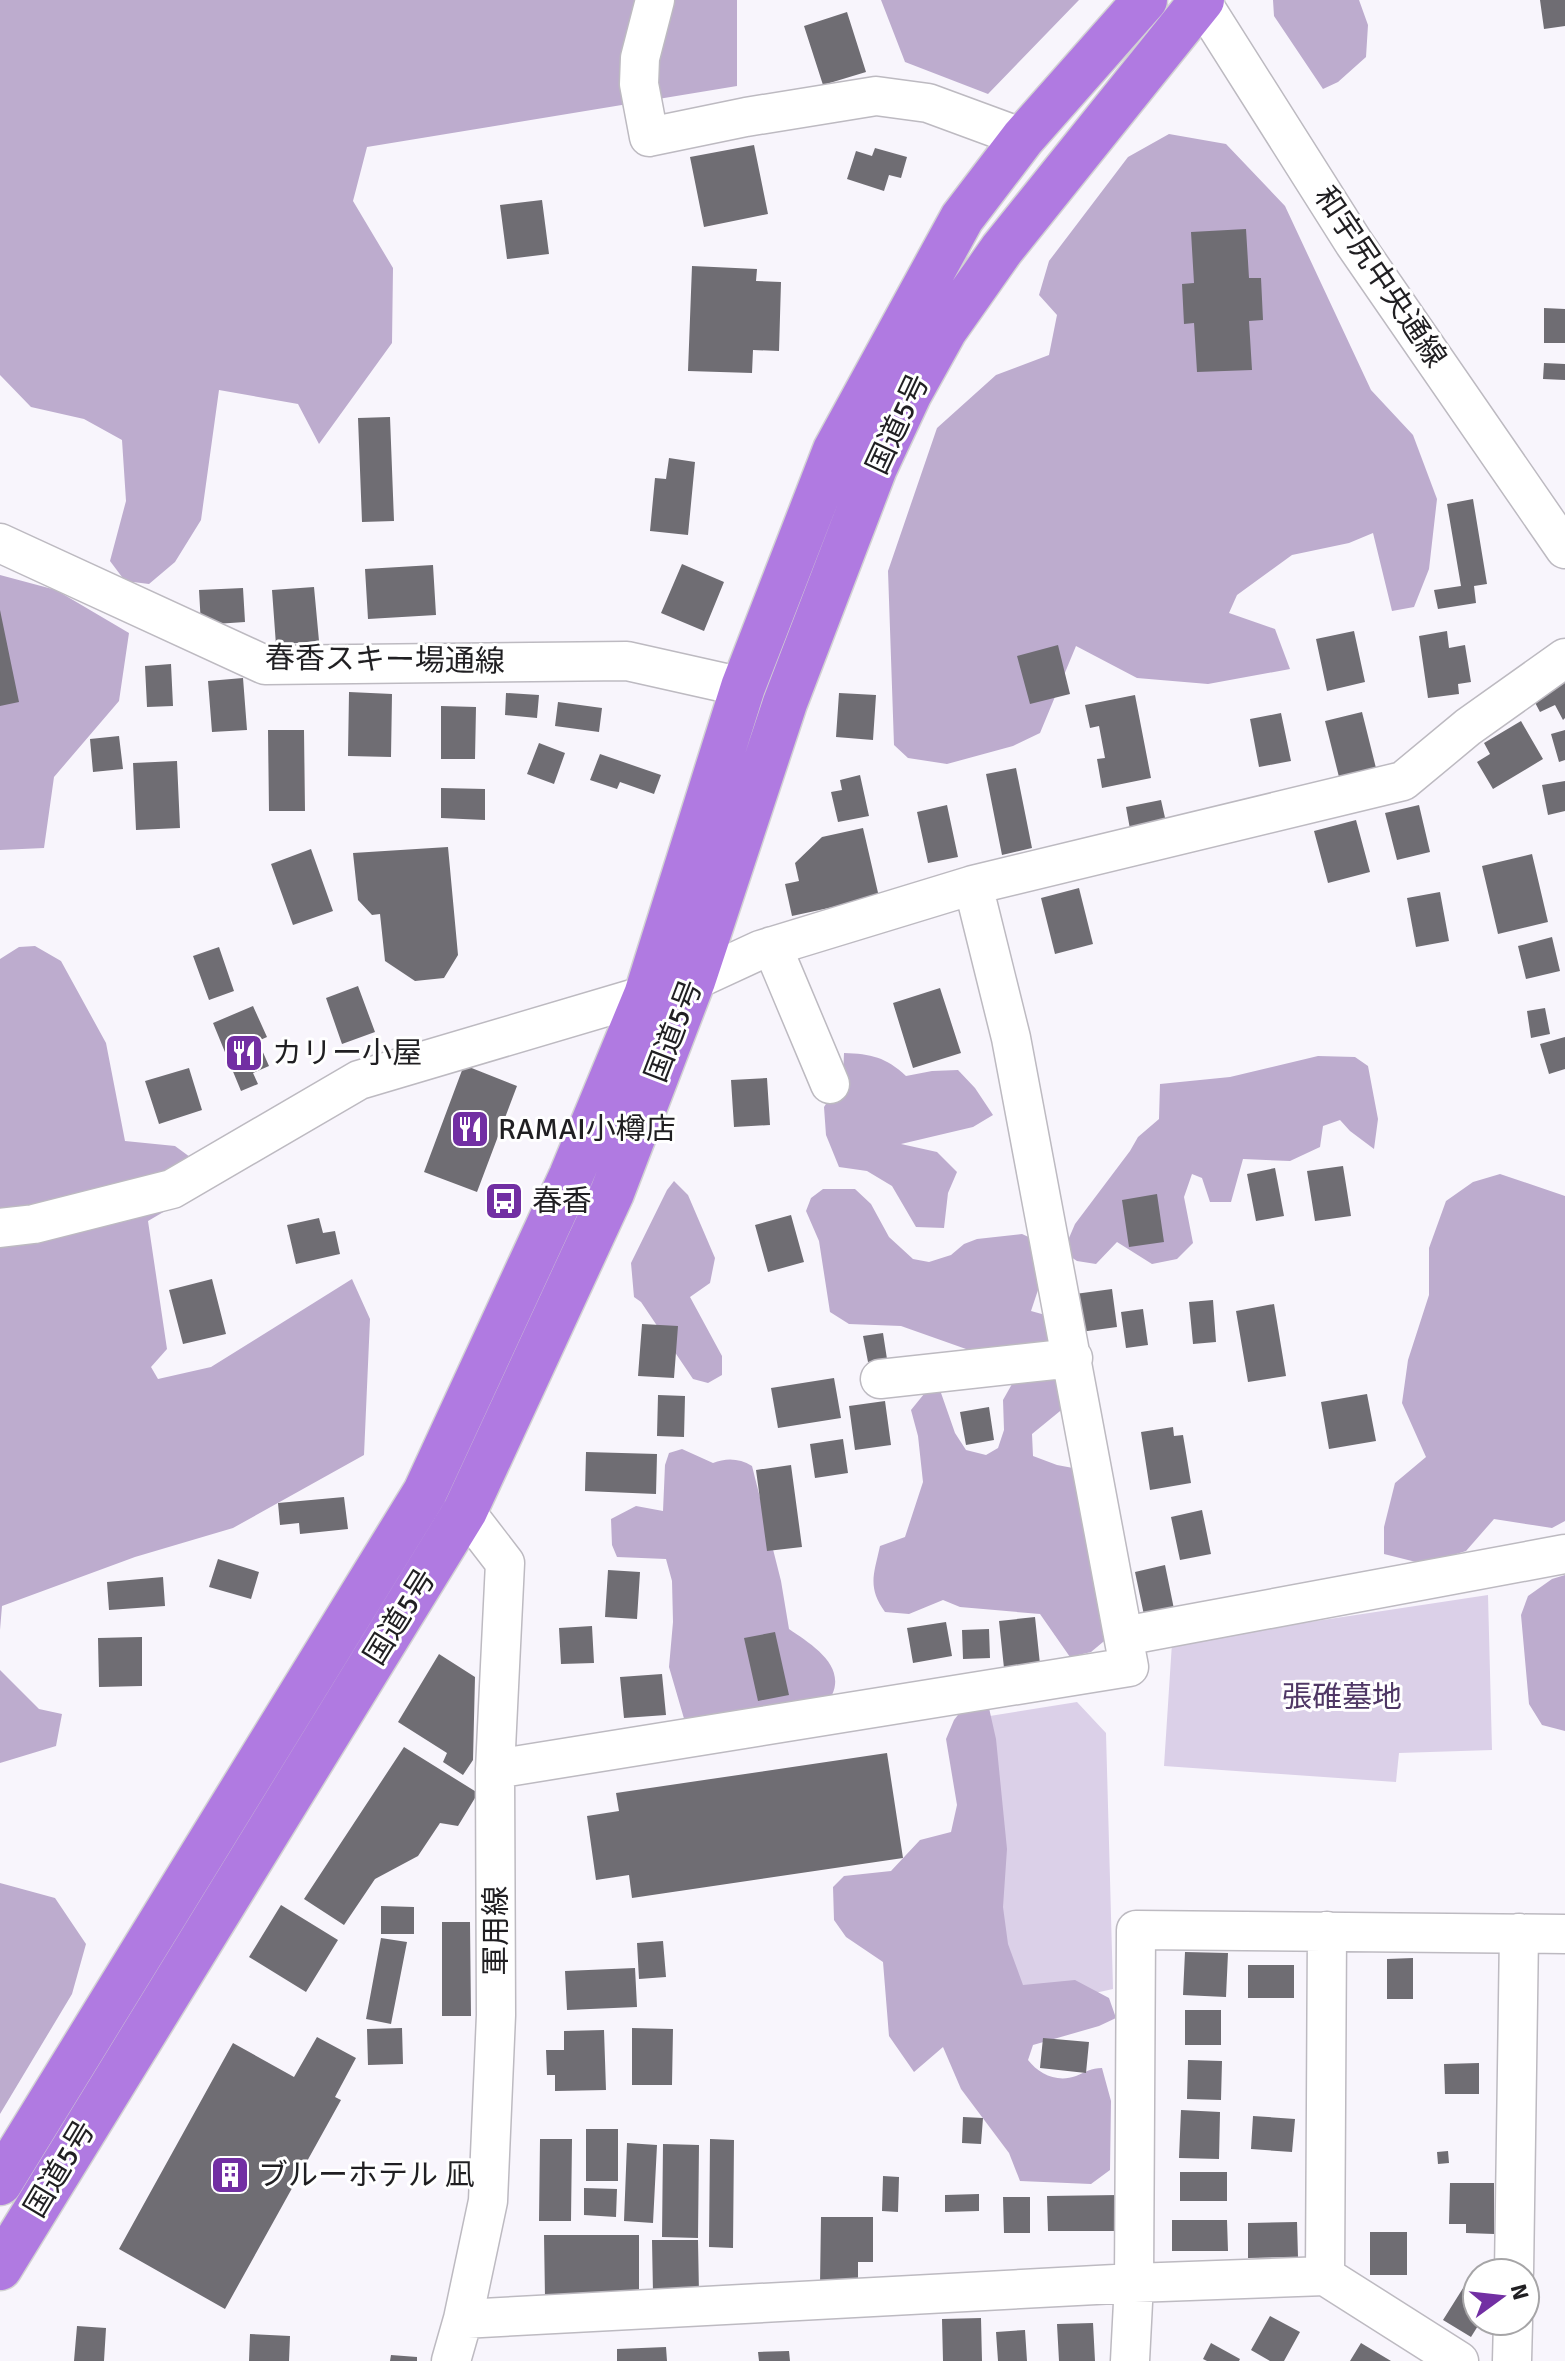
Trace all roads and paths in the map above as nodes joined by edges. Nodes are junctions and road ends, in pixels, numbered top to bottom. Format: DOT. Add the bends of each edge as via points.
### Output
graph roads {
  1 [pos="655,0"];
  2 [pos="1145,0"];
  3 [pos="1202,1"];
  4 [pos="1023,138"];
  5 [pos="0,543"];
  6 [pos="1565,549"];
  7 [pos="1565,658"];
  8 [pos="743,687"];
  9 [pos="973,885"];
  10 [pos="772,946"];
  11 [pos="693,981"];
  12 [pos="646,995"];
  13 [pos="830,1084"];
  14 [pos="0,1228"];
  15 [pos="1073,1358"];
  16 [pos="880,1379"];
  17 [pos="465,1511"];
  18 [pos="1565,1554"];
  19 [pos="1124,1636"];
  20 [pos="495,1769"];
  21 [pos="1327,1931"];
  22 [pos="1519,1933"];
  23 [pos="1565,1934"];
  24 [pos="0,2183"];
  25 [pos="1514,2257"];
  26 [pos="0,2268"];
  27 [pos="1325,2276"];
  28 [pos="1134,2283"];
  29 [pos="463,2319"];
  30 [pos="1513,2337"];
  31 [pos="451,2361"];
  32 [pos="1130,2361"];
  33 [pos="1459,2361"];
  34 [pos="1512,2361"];
  1 -- 4 [label="street" via="640,58 649,137 876,96 928,103"];
  2 -- 4 [label="highway, 国道5号"];
  3 -- 6 [label="street, 和宇尻中央通線" via="1354,243"];
  3 -- 11 [label="highway, 国道5号" via="1002,249 945,330 910,393 875,468 785,703"];
  4 -- 8 [label="highway, 国道5号" via="962,218 835,450"];
  5 -- 8 [label="street, 春香スキー場通線" via="265,665 627,661"];
  7 -- 9 [label="street" via="1403,781"];
  8 -- 12 [label="highway, 国道5号"];
  9 -- 10 [label="street"];
  9 -- 15 [label="street" via="1011,1038"];
  10 -- 11 [label="street"];
  10 -- 13 [label="street"];
  11 -- 17 [label="highway, 国道5号" via="612,1193"];
  12 -- 14 [label="street" via="359,1080 172,1189"];
  12 -- 24 [label="highway, 国道5号" via="571,1176 425,1492"];
  15 -- 16 [label="street"];
  15 -- 19 [label="street"];
  17 -- 20 [label="street, 軍用線" via="505,1563"];
  17 -- 26 [label="highway, 国道5号"];
  18 -- 19 [label="street"];
  19 -- 20 [label="street" via="1129,1667"];
  20 -- 29 [label="street, 軍用線" via="496,2015 488,2201"];
  21 -- 22 [label="street"];
  21 -- 27 [label="street"];
  21 -- 28 [label="street" via="1136,1930"];
  22 -- 23 [label="street"];
  22 -- 25 [label="street"];
  27 -- 28 [label="street"];
  27 -- 33 [label="street"];
  28 -- 29 [label="street"];
  28 -- 32 [label="street"];
  29 -- 31 [label="street, 軍用線"];
  30 -- 34 [label="street"];
}
